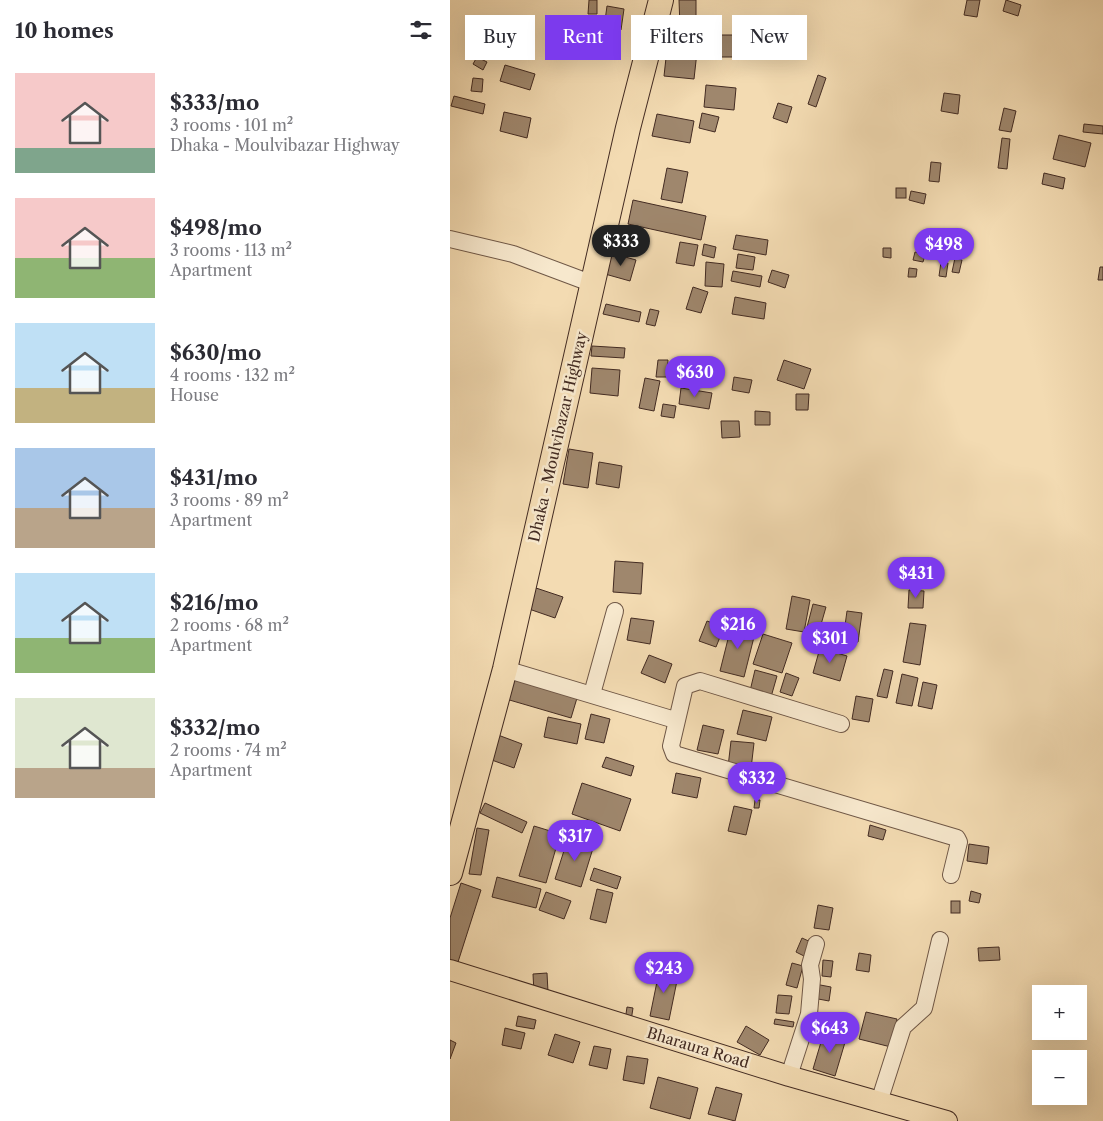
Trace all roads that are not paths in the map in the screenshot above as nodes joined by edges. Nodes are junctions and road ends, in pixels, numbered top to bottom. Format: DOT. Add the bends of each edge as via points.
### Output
graph roads {
  1 [pos="661,0"];
  2 [pos="450,239"];
  3 [pos="593,284"];
  4 [pos="615,611"];
  5 [pos="505,668"];
  6 [pos="592,694"];
  7 [pos="675,720"];
  8 [pos="841,724"];
  9 [pos="450,873"];
  10 [pos="951,875"];
  11 [pos="940,940"];
  12 [pos="816,944"];
  13 [pos="450,970"];
  14 [pos="790,1076"];
  15 [pos="879,1102"];
  16 [pos="947,1121"];
  1 -- 3 [label="highway, Dhaka - Moulvibazar Highway"];
  2 -- 3 [label="street" via="513,254"];
  3 -- 5 [label="highway, Dhaka - Moulvibazar Highway"];
  4 -- 6 [label="street"];
  5 -- 6 [label="street"];
  5 -- 9 [label="highway, Dhaka - Moulvibazar Highway"];
  6 -- 7 [label="street"];
  7 -- 8 [label="street" via="685,686 700,681"];
  7 -- 10 [label="street" via="671,746 674,754 957,838 959,842"];
  11 -- 15 [label="street" via="924,1008 904,1027"];
  12 -- 14 [label="street" via="810,965 809,1014"];
  13 -- 14 [label="main road, Bharaura Road"];
  14 -- 15 [label="main road, Bharaura Road"];
  15 -- 16 [label="main road, Bharaura Road"];
}
